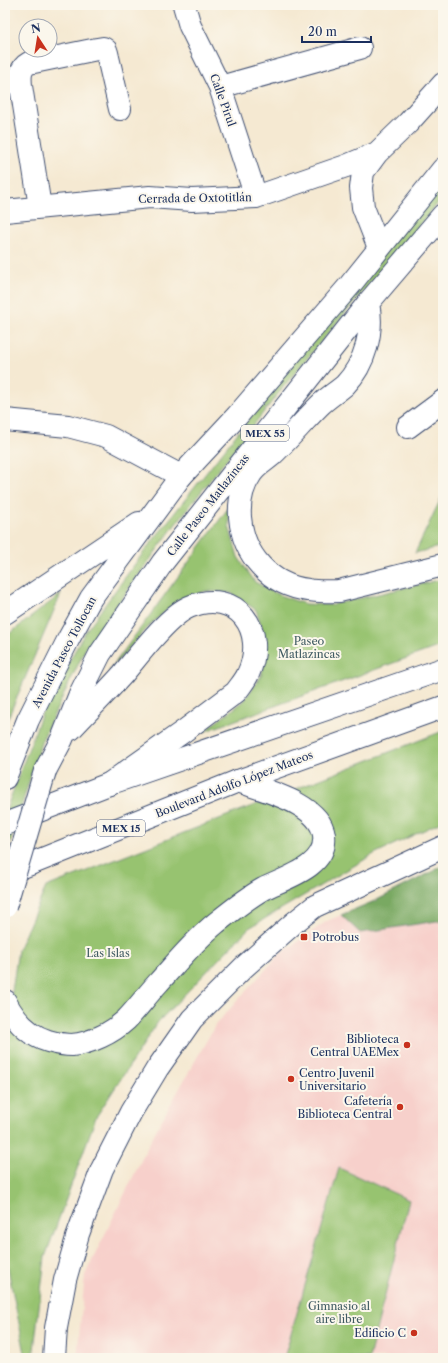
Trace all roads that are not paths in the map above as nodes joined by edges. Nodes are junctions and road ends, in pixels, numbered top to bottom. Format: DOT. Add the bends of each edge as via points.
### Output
graph roads {
  1 [pos="184,5"];
  2 [pos="360,48"];
  3 [pos="443,84"];
  4 [pos="220,87"];
  5 [pos="120,109"];
  6 [pos="377,153"];
  7 [pos="443,169"];
  8 [pos="256,197"];
  9 [pos="40,207"];
  10 [pos="5,211"];
  11 [pos="443,215"];
  12 [pos="379,248"];
  13 [pos="368,304"];
  14 [pos="443,400"];
  15 [pos="321,404"];
  16 [pos="284,408"];
  17 [pos="15,422"];
  18 [pos="408,427"];
  19 [pos="5,438"];
  20 [pos="181,476"];
  21 [pos="152,515"];
  22 [pos="443,565"];
  23 [pos="5,614"];
  24 [pos="443,669"];
  25 [pos="443,707"];
  26 [pos="62,739"];
  27 [pos="5,778"];
  28 [pos="238,781"];
  29 [pos="109,784"];
  30 [pos="5,824"];
  31 [pos="443,847"];
  32 [pos="5,874"];
  33 [pos="5,907"];
  34 [pos="5,1001"];
  35 [pos="54,1358"];
  1 -- 4 [label="main road, Calle Pirul" via="190,26"];
  2 -- 4 [label="main road"];
  3 -- 6 [label="main road"];
  4 -- 8 [label="main road, Calle Pirul"];
  5 -- 9 [label="main road" via="107,53 103,48 24,66 20,76 21,86"];
  6 -- 8 [label="main road, Cerrada de Oxtotitlán"];
  6 -- 12 [label="main road" via="363,172 361,188 363,207"];
  7 -- 12 [label="main road, MEX 55"];
  8 -- 9 [label="main road, Cerrada de Oxtotitlán" via="192,200 150,197"];
  9 -- 10 [label="main road, Cerrada de Oxtotitlán"];
  11 -- 13 [label="main road, Calle Paseo Matlazincas / MEX 55"];
  12 -- 20 [label="main road, MEX 55" via="237,416"];
  13 -- 15 [label="main road" via="370,314 367,346 361,360 344,385"];
  13 -- 16 [label="main road, Calle Paseo Matlazincas / MEX 55"];
  14 -- 18 [label="main road"];
  15 -- 16 [label="main road" via="309,403"];
  15 -- 22 [label="main road" via="270,457 259,464 244,486 240,525 246,545 256,562 291,586 323,592"];
  16 -- 26 [label="main road, Calle Paseo Matlazincas / MEX 55" via="162,562 100,654"];
  17 -- 19 [label="main road"];
  17 -- 20 [label="main road" via="68,426 106,436"];
  20 -- 21 [label="main road, MEX 55"];
  21 -- 23 [label="main road"];
  21 -- 27 [label="main road, Avenida Paseo Tollocan / MEX 55" via="91,598 28,720"];
  24 -- 29 [label="main road"];
  25 -- 28 [label="main road, Boulevard Adolfo López Mateos / MEX 15"];
  26 -- 29 [label="main road" via="177,615 188,608 211,603 223,603 239,611 254,636 253,662 243,684 184,731"];
  26 -- 33 [label="main road, MEX 55, bridge" via="45,771"];
  28 -- 32 [label="main road, Boulevard Adolfo López Mateos / MEX 15"];
  28 -- 34 [label="main road" via="288,798 304,807 317,819 324,834 324,844 315,860 297,874 263,890 217,922 197,939 126,1020 105,1035 72,1045 45,1040 22,1026 13,1017"];
  29 -- 30 [label="main road"];
  31 -- 35 [label="main road" via="315,906 244,967 192,1019 157,1069 102,1169 78,1234 65,1280 56,1328"];
}
